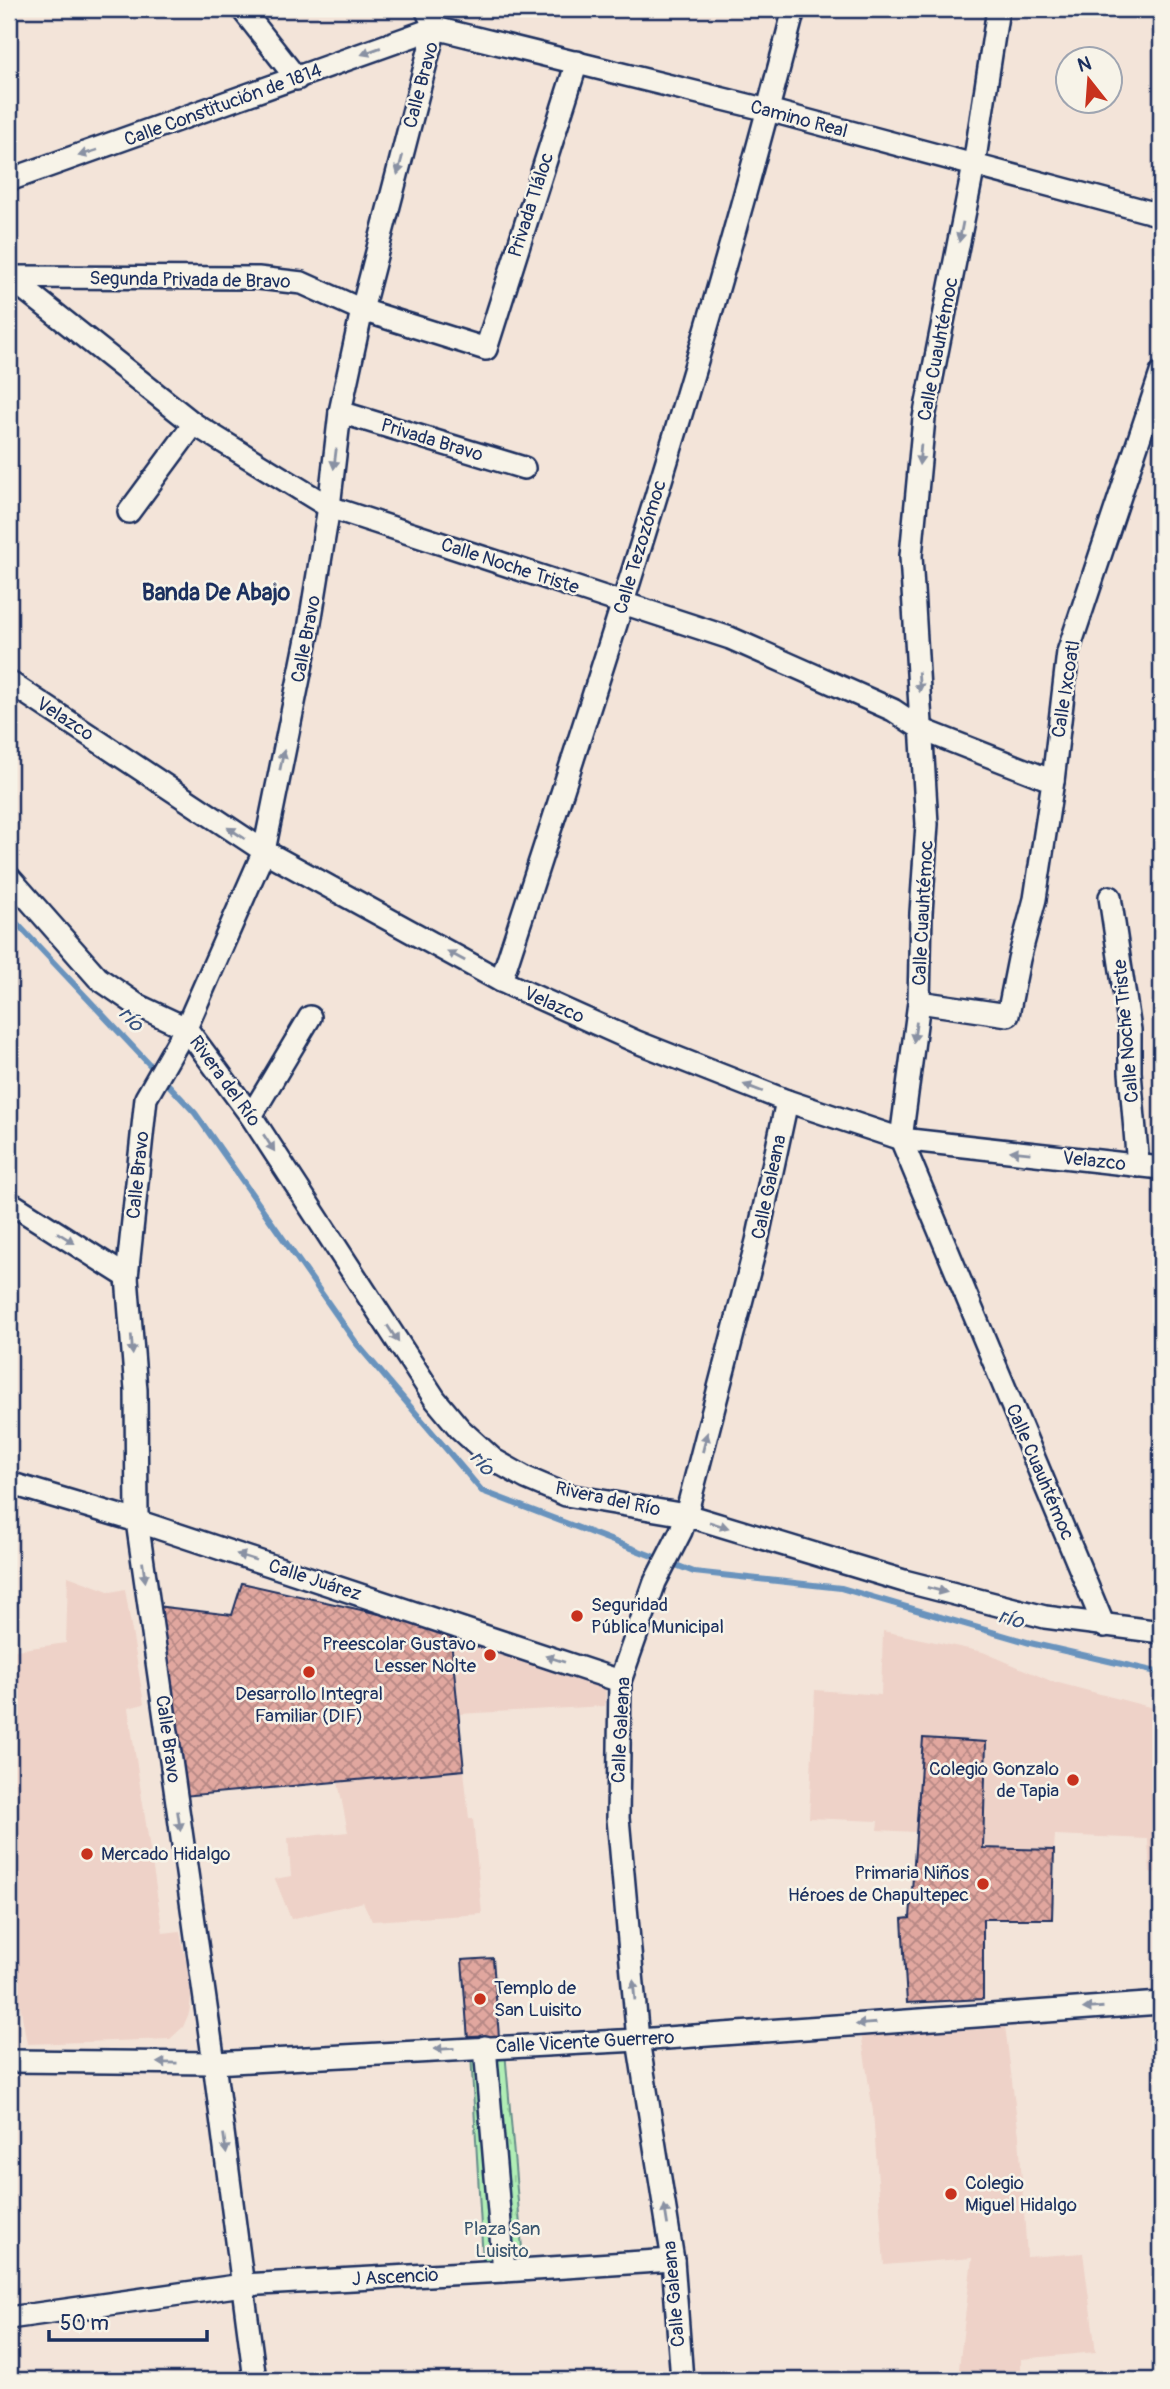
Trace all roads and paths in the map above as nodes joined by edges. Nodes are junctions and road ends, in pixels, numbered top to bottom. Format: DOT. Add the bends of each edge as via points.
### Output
graph roads {
  1 [pos="242,9"];
  2 [pos="426,9"];
  3 [pos="794,9"];
  4 [pos="999,9"];
  5 [pos="435,28"];
  6 [pos="578,62"];
  7 [pos="298,79"];
  8 [pos="768,110"];
  9 [pos="974,165"];
  10 [pos="9,180"];
  11 [pos="1161,215"];
  12 [pos="9,277"];
  13 [pos="362,310"];
  14 [pos="485,349"];
  15 [pos="1161,373"];
  16 [pos="340,412"];
  17 [pos="194,424"];
  18 [pos="524,468"];
  19 [pos="329,507"];
  20 [pos="129,512"];
  21 [pos="624,604"];
  22 [pos="9,682"];
  23 [pos="923,730"];
  24 [pos="1053,781"];
  25 [pos="264,850"];
  26 [pos="9,877"];
  27 [pos="1111,897"];
  28 [pos="501,981"];
  29 [pos="919,1002"];
  30 [pos="310,1017"];
  31 [pos="184,1033"];
  32 [pos="787,1101"];
  33 [pos="251,1116"];
  34 [pos="901,1139"];
  35 [pos="1138,1166"];
  36 [pos="1161,1168"];
  37 [pos="9,1202"];
  38 [pos="127,1277"];
  39 [pos="9,1483"];
  40 [pos="137,1521"];
  41 [pos="684,1523"];
  42 [pos="1104,1626"];
  43 [pos="1161,1632"];
  44 [pos="620,1681"];
  45 [pos="1161,2003"];
  46 [pos="638,2040"];
  47 [pos="485,2047"];
  48 [pos="9,2061"];
  49 [pos="214,2063"];
  50 [pos="673,2260"];
  51 [pos="504,2272"];
  52 [pos="243,2285"];
  53 [pos="9,2318"];
  54 [pos="255,2380"];
  55 [pos="682,2380"];
  1 -- 7 [label="street"];
  2 -- 5 [label="street, Calle Bravo"];
  3 -- 8 [label="street, Calle Tezozómoc"];
  4 -- 9 [label="street, Calle Cuauhtémoc"];
  5 -- 6 [label="street, Camino Real"];
  5 -- 7 [label="street, Calle Constitución de 1814, one-way"];
  5 -- 13 [label="street, Calle Bravo, one-way"];
  6 -- 8 [label="street, Camino Real"];
  6 -- 14 [label="street, Privada Tláloc"];
  7 -- 10 [label="street, Calle Constitución de 1814, one-way"];
  8 -- 9 [label="street, Camino Real"];
  8 -- 21 [label="street, Calle Tezozómoc"];
  9 -- 11 [label="street, Camino Real"];
  9 -- 23 [label="street, Calle Cuauhtémoc, one-way" via="924,418 913,529"];
  12 -- 13 [label="street, Segunda Privada de Bravo" via="258,278 302,283"];
  12 -- 17 [label="street, Calle Noche Triste"];
  13 -- 14 [label="street, Segunda Privada de Bravo"];
  13 -- 16 [label="street, Calle Bravo"];
  15 -- 24 [label="street, Calle Ixcoatl" via="1068,652"];
  16 -- 18 [label="street, Privada Bravo"];
  16 -- 19 [label="street, Calle Bravo, one-way"];
  17 -- 19 [label="street, Calle Noche Triste"];
  17 -- 20 [label="street"];
  19 -- 21 [label="street, Calle Noche Triste"];
  25 -- 19 [label="street, Calle Bravo, one-way"];
  21 -- 23 [label="street, Calle Noche Triste" via="730,638 893,710"];
  21 -- 28 [label="street, Calle Tezozómoc"];
  25 -- 22 [label="street, Velazco, one-way"];
  23 -- 24 [label="street, Calle Noche Triste"];
  23 -- 29 [label="street, Calle Cuauhtémoc" via="928,824"];
  24 -- 29 [label="street, Calle Ixcoatl" via="1035,900 1008,1015"];
  28 -- 25 [label="street, Velazco, one-way"];
  25 -- 31 [label="street, Calle Bravo"];
  26 -- 31 [label="street" via="98,978"];
  27 -- 35 [label="street, Calle Noche Triste" via="1130,1030"];
  32 -- 28 [label="street, Velazco, one-way" via="637,1042"];
  29 -- 34 [label="street, Calle Cuauhtémoc, one-way"];
  30 -- 33 [label="street"];
  31 -- 33 [label="street, Rivera del Río"];
  31 -- 38 [label="street, Calle Bravo" via="146,1098"];
  32 -- 34 [label="street, Velazco"];
  41 -- 32 [label="street, Calle Galeana, one-way" via="757,1241"];
  33 -- 41 [label="street, Rivera del Río, one-way" via="435,1399 460,1429 494,1460 526,1478 566,1494"];
  35 -- 34 [label="street, Velazco, one-way"];
  34 -- 42 [label="street, Calle Cuauhtémoc"];
  35 -- 36 [label="street, Velazco"];
  37 -- 38 [label="street, one-way"];
  38 -- 40 [label="street, Calle Bravo, one-way" via="136,1390"];
  39 -- 40 [label="street, Calle Juárez"];
  44 -- 40 [label="street, Calle Juárez, one-way"];
  40 -- 49 [label="street, Calle Bravo, one-way"];
  41 -- 42 [label="street, Rivera del Río, one-way" via="1045,1617"];
  41 -- 44 [label="street, Calle Galeana" via="655,1583"];
  42 -- 43 [label="street, Rivera del Río"];
  46 -- 44 [label="street, Calle Galeana, one-way" via="618,1818"];
  45 -- 46 [label="street, Calle Vicente Guerrero, one-way"];
  46 -- 47 [label="street, Calle Vicente Guerrero"];
  50 -- 46 [label="street, Calle Galeana, one-way"];
  47 -- 49 [label="street, Calle Vicente Guerrero, one-way"];
  47 -- 51 [label="street"];
  49 -- 48 [label="street, Calle Vicente Guerrero, one-way"];
  49 -- 52 [label="street, Calle Bravo, one-way"];
  50 -- 51 [label="street, J Ascencio"];
  50 -- 55 [label="street, Calle Galeana"];
  51 -- 52 [label="street, J Ascencio"];
  52 -- 53 [label="street, J Ascencio"];
  52 -- 54 [label="street, Calle Bravo"];
}
